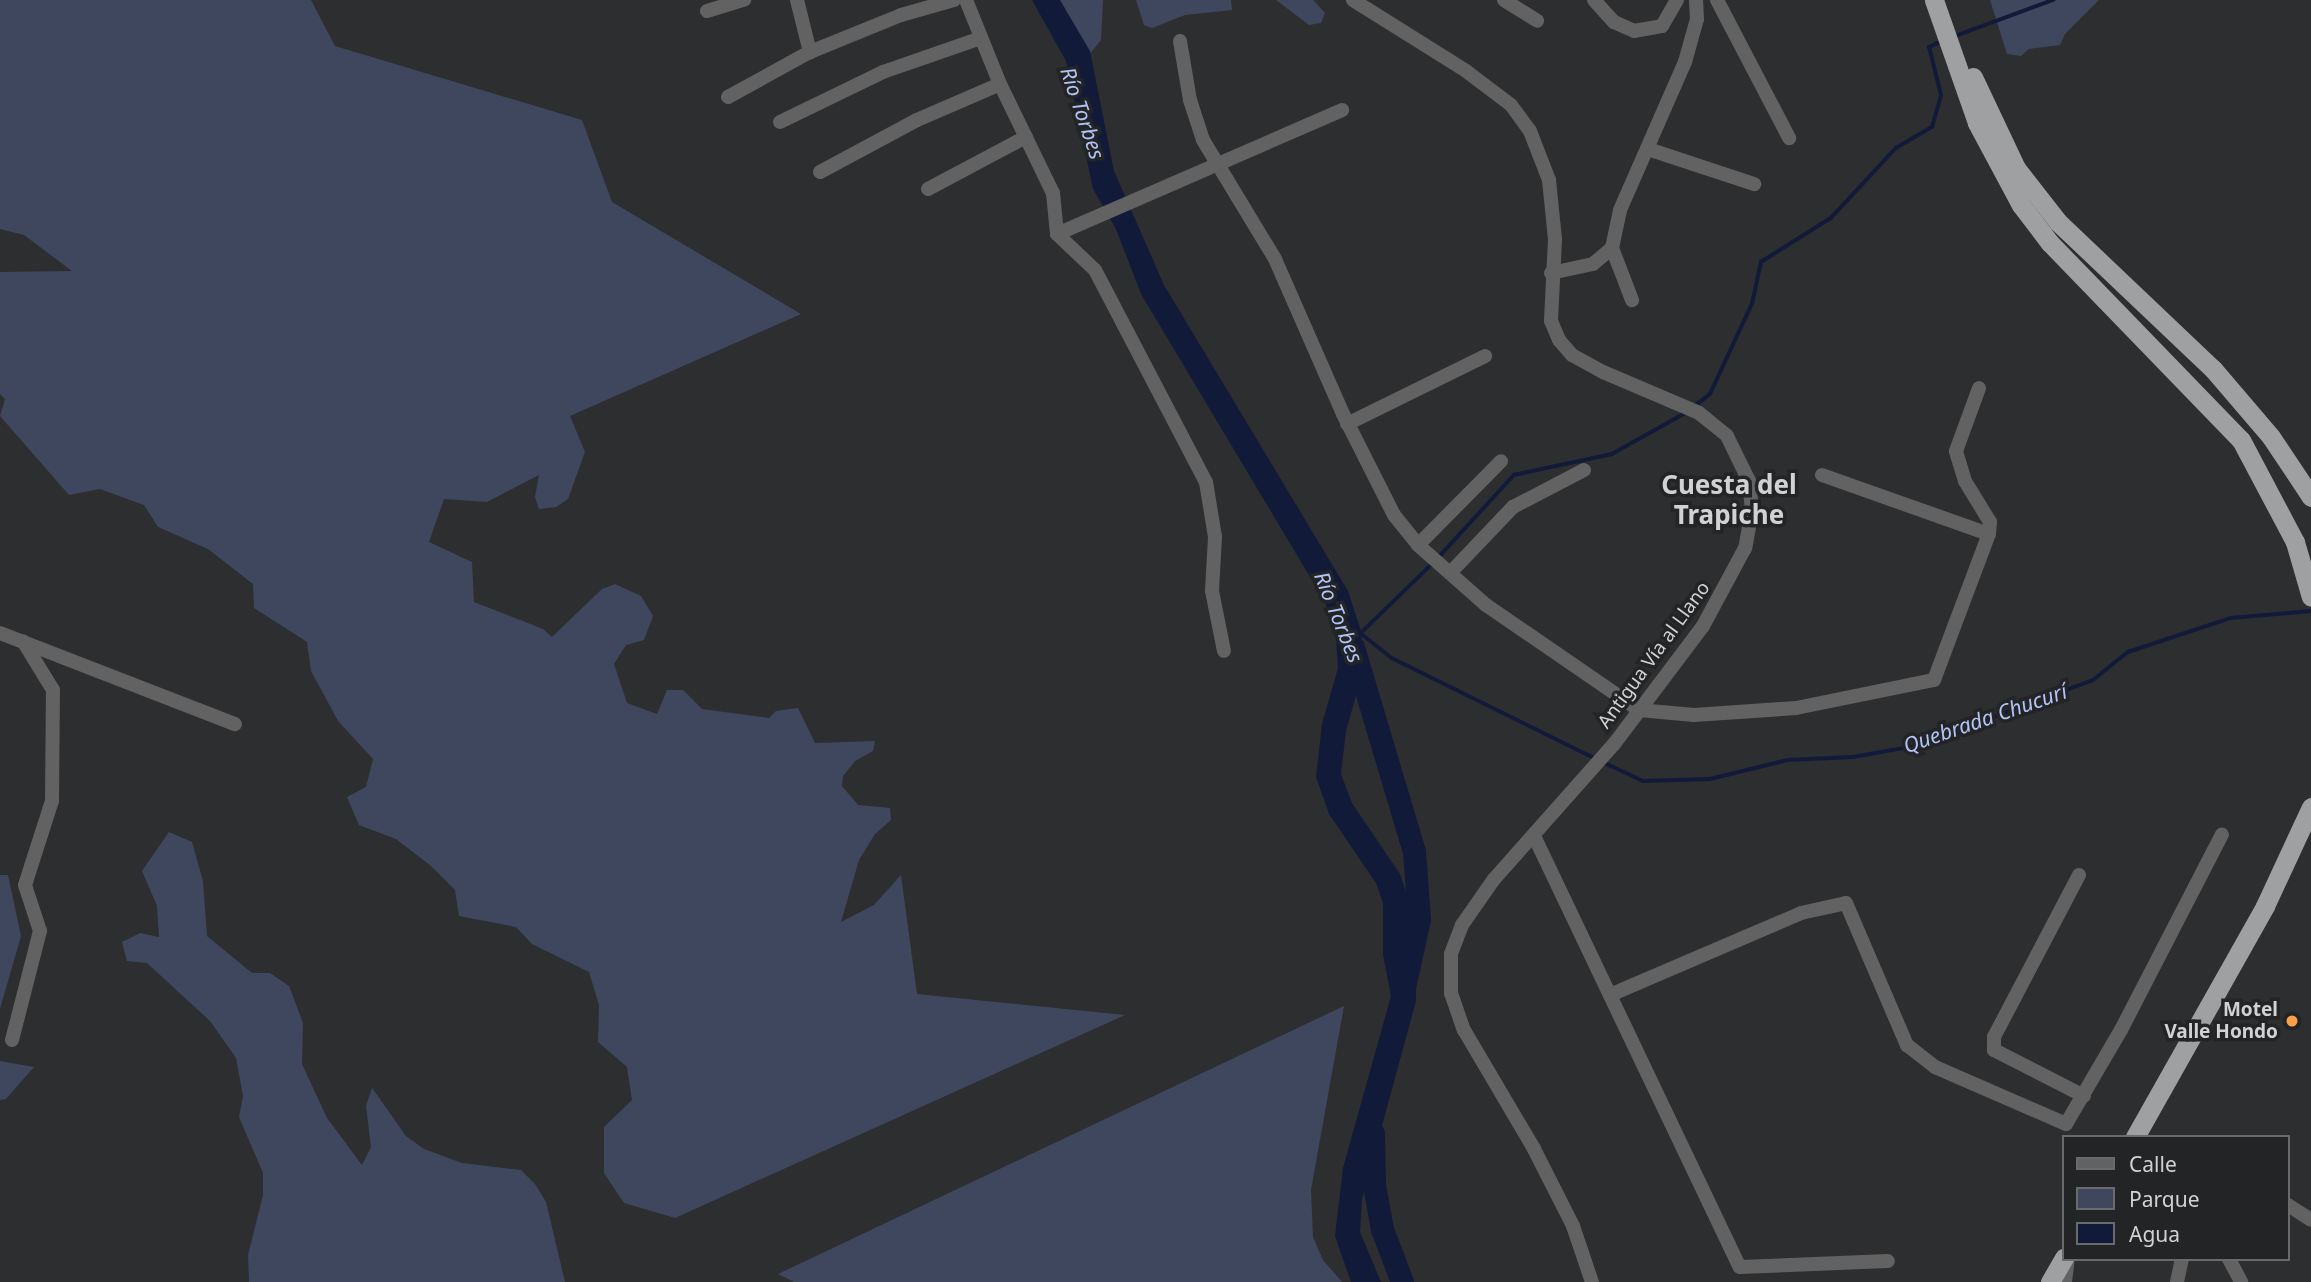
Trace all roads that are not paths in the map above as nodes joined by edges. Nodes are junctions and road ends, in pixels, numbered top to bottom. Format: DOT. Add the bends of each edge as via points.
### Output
graph roads {
  1 [pos="744,0"];
  2 [pos="797,0"];
  3 [pos="954,0"];
  4 [pos="966,0"];
  5 [pos="1353,0"];
  6 [pos="1504,0"];
  7 [pos="1594,0"];
  8 [pos="1677,0"];
  9 [pos="1696,0"];
  10 [pos="1717,0"];
  11 [pos="1934,0"];
  12 [pos="1948,0"];
  13 [pos="707,11"];
  14 [pos="1537,20"];
  15 [pos="981,38"];
  16 [pos="1180,41"];
  17 [pos="810,52"];
  18 [pos="1000,84"];
  19 [pos="728,97"];
  20 [pos="1342,110"];
  21 [pos="780,122"];
  22 [pos="1026,136"];
  23 [pos="1789,138"];
  24 [pos="1648,149"];
  25 [pos="1216,167"];
  26 [pos="820,172"];
  27 [pos="1754,184"];
  28 [pos="928,189"];
  29 [pos="1057,234"];
  30 [pos="1612,248"];
  31 [pos="1551,273"];
  32 [pos="1632,300"];
  33 [pos="1485,356"];
  34 [pos="1979,388"];
  35 [pos="1348,424"];
  36 [pos="1501,461"];
  37 [pos="1584,470"];
  38 [pos="1822,475"];
  39 [pos="2310,495"];
  40 [pos="1989,534"];
  41 [pos="1418,545"];
  42 [pos="1451,572"];
  43 [pos="2311,597"];
  44 [pos="0,633"];
  45 [pos="23,641"];
  46 [pos="1224,651"];
  47 [pos="1639,710"];
  48 [pos="235,724"];
  49 [pos="2311,807"];
  50 [pos="2222,834"];
  51 [pos="1535,838"];
  52 [pos="2079,875"];
  53 [pos="1610,995"];
  54 [pos="12,1040"];
  55 [pos="2084,1096"];
  56 [pos="2136,1135"];
  57 [pos="2290,1206"];
  58 [pos="2311,1220"];
  59 [pos="1888,1261"];
  60 [pos="2065,1261"];
  61 [pos="2066,1261"];
  62 [pos="2182,1261"];
  63 [pos="2230,1261"];
  64 [pos="1592,1282"];
  65 [pos="2050,1282"];
  66 [pos="2065,1282"];
  67 [pos="2177,1282"];
  68 [pos="2241,1282"];
  1 -- 13 [label="street"];
  2 -- 17 [label="street"];
  3 -- 17 [label="street" via="901,15"];
  4 -- 15 [label="street"];
  5 -- 31 [label="street, Antigua Vía al Llano" via="1511,105 1530,131 1549,180 1555,239"];
  6 -- 14 [label="street"];
  7 -- 8 [label="street" via="1614,22 1634,31 1662,26"];
  9 -- 24 [label="street" via="1697,19 1685,62"];
  10 -- 23 [label="street"];
  11 -- 43 [label="highway" via="1977,123 2021,205 2050,243 2241,440 2295,542"];
  12 -- 39 [label="highway" via="1973,78 2016,168 2075,239 2213,369 2271,437"];
  15 -- 18 [label="street"];
  15 -- 21 [label="street" via="883,72"];
  16 -- 25 [label="street" via="1190,100"];
  17 -- 19 [label="street"];
  18 -- 22 [label="street"];
  18 -- 26 [label="street" via="917,120"];
  20 -- 25 [label="street"];
  22 -- 28 [label="street"];
  22 -- 29 [label="street" via="1053,193"];
  24 -- 27 [label="street"];
  24 -- 30 [label="street" via="1620,210"];
  25 -- 29 [label="street"];
  25 -- 35 [label="street" via="1275,259"];
  29 -- 46 [label="street" via="1095,270 1206,482 1215,537 1212,591"];
  30 -- 31 [label="street" via="1593,264"];
  30 -- 32 [label="street"];
  31 -- 47 [label="street, Antigua Vía al Llano" via="1553,331 1572,355 1699,414 1727,436 1749,481 1750,529 1727,587"];
  33 -- 35 [label="street"];
  34 -- 40 [label="street" via="1956,451 1965,481 1990,522"];
  35 -- 41 [label="street" via="1394,514"];
  36 -- 41 [label="street"];
  37 -- 42 [label="street" via="1513,507"];
  38 -- 40 [label="street"];
  40 -- 47 [label="street" via="1934,681 1796,708 1694,715"];
  41 -- 42 [label="street"];
  42 -- 47 [label="street" via="1528,637"];
  44 -- 45 [label="street"];
  45 -- 48 [label="street"];
  45 -- 54 [label="street" via="53,690 52,802 25,885 40,931"];
  47 -- 51 [label="street, Antigua Vía al Llano"];
  49 -- 56 [label="highway" via="2265,906"];
  50 -- 55 [label="street"];
  51 -- 53 [label="street"];
  51 -- 64 [label="street, Antigua Vía al Llano" via="1494,880 1462,925 1451,954 1451,993 1485,1071 1534,1149 1573,1226"];
  52 -- 55 [label="street" via="1994,1037 1994,1050"];
  53 -- 55 [label="street" via="1801,913 1846,903 1907,1045 1935,1067 2066,1124"];
  53 -- 59 [label="street" via="1740,1267"];
  57 -- 58 [label="street"];
  60 -- 65 [label="highway"];
  61 -- 66 [label="street"];
  62 -- 67 [label="street"];
  63 -- 68 [label="street"];
}
